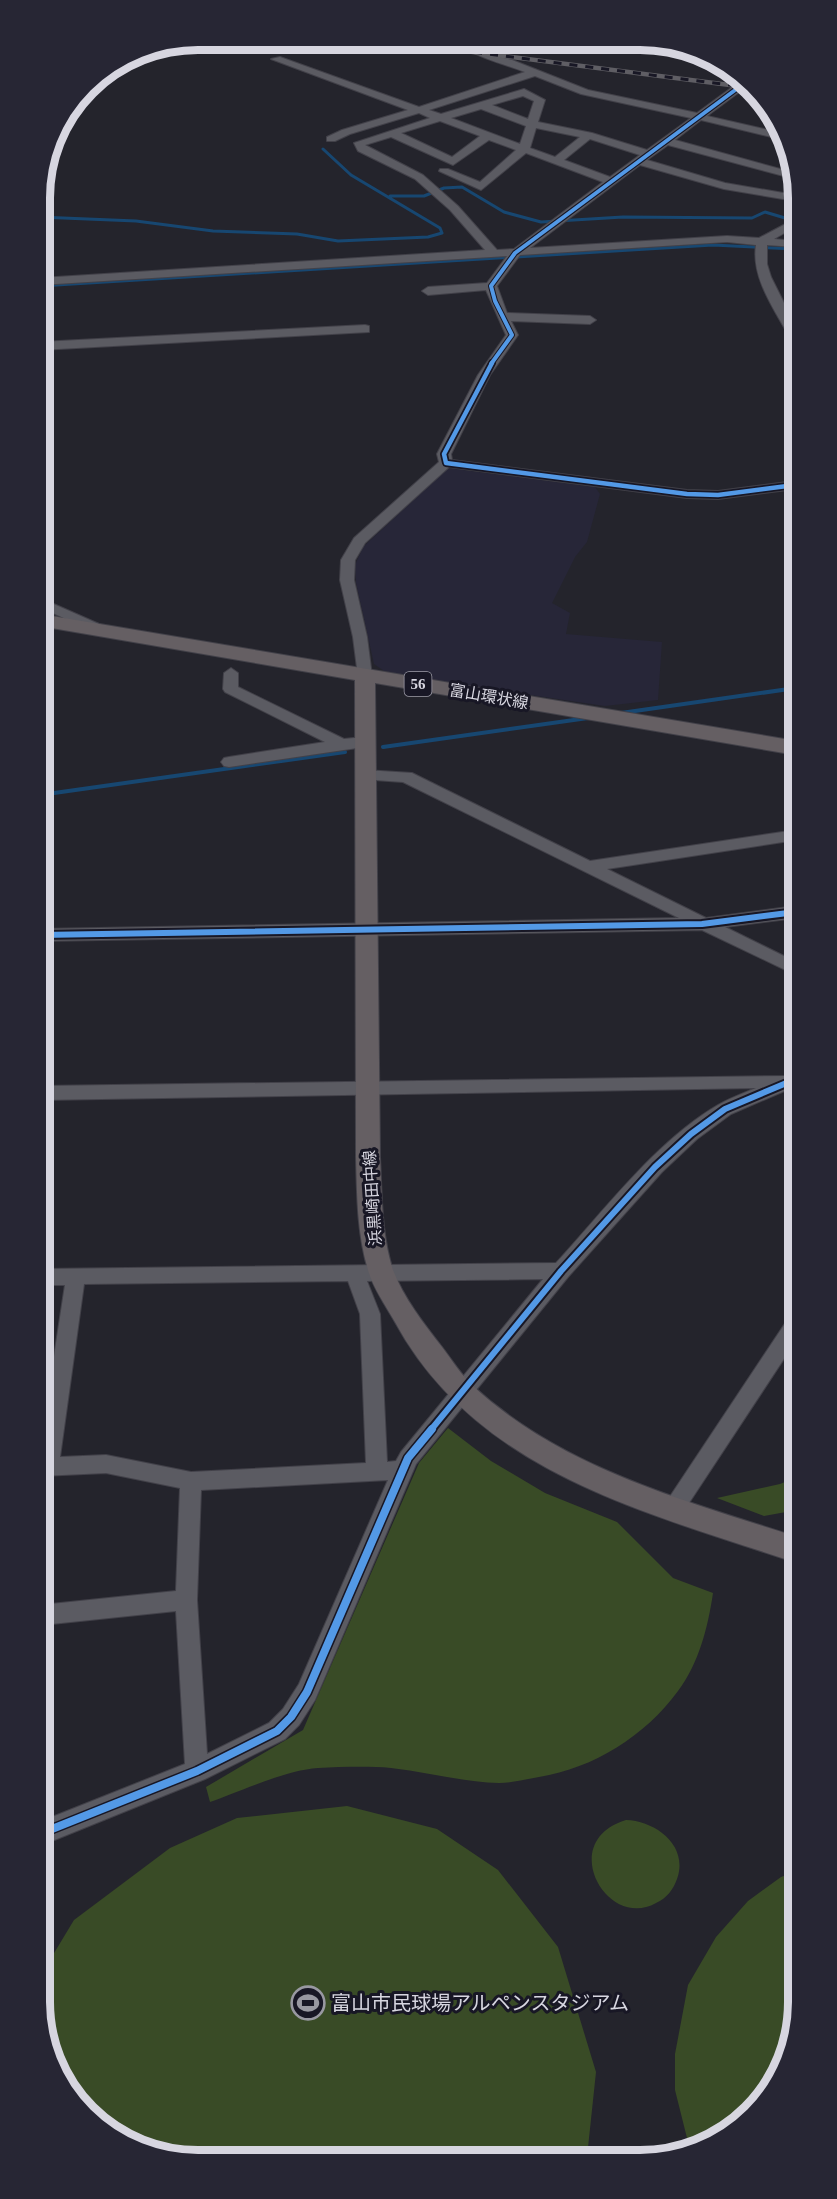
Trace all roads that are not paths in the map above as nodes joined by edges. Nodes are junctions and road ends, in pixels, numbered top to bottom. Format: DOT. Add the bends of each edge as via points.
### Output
graph roads {
  1 [pos="480,50"];
  2 [pos="276,59"];
  3 [pos="534,72"];
  4 [pos="738,88"];
  5 [pos="481,105"];
  6 [pos="419,110"];
  7 [pos="700,117"];
  8 [pos="438,118"];
  9 [pos="532,124"];
  10 [pos="392,132"];
  11 [pos="588,135"];
  12 [pos="773,135"];
  13 [pos="487,136"];
  14 [pos="331,139"];
  15 [pos="667,141"];
  16 [pos="524,149"];
  17 [pos="647,154"];
  18 [pos="556,161"];
  19 [pos="637,161"];
  20 [pos="453,162"];
  21 [pos="444,171"];
  22 [pos="786,173"];
  23 [pos="419,177"];
  24 [pos="610,181"];
  25 [pos="788,197"];
  26 [pos="788,227"];
  27 [pos="788,244"];
  28 [pos="761,245"];
  29 [pos="788,252"];
  30 [pos="494,253"];
  31 [pos="511,257"];
  32 [pos="50,280"];
  33 [pos="491,286"];
  34 [pos="428,291"];
  35 [pos="505,317"];
  36 [pos="590,320"];
  37 [pos="788,322"];
  38 [pos="365,328"];
  39 [pos="50,345"];
  40 [pos="446,463"];
  41 [pos="788,486"];
  42 [pos="50,607"];
  43 [pos="50,622"];
  44 [pos="50,631"];
  45 [pos="103,631"];
  46 [pos="231,673"];
  47 [pos="365,680"];
  48 [pos="353,743"];
  49 [pos="788,747"];
  50 [pos="788,756"];
  51 [pos="229,762"];
  52 [pos="365,775"];
  53 [pos="788,836"];
  54 [pos="585,867"];
  55 [pos="788,913"];
  56 [pos="702,924"];
  57 [pos="366,931"];
  58 [pos="50,935"];
  59 [pos="788,965"];
  60 [pos="788,1080"];
  61 [pos="788,1083"];
  62 [pos="368,1087"];
  63 [pos="50,1093"];
  64 [pos="561,1271"];
  65 [pos="354,1272"];
  66 [pos="381,1272"];
  67 [pos="76,1276"];
  68 [pos="50,1277"];
  69 [pos="787,1337"];
  70 [pos="462,1393"];
  71 [pos="50,1435"];
  72 [pos="50,1466"];
  73 [pos="402,1470"];
  74 [pos="377,1471"];
  75 [pos="191,1481"];
  76 [pos="674,1508"];
  77 [pos="787,1547"];
  78 [pos="186,1600"];
  79 [pos="50,1614"];
  80 [pos="197,1771"];
  81 [pos="50,1830"];
  1 -- 3 [label="street" via="487,57"];
  2 -- 6 [label="street"];
  3 -- 6 [label="street"];
  3 -- 7 [label="street" via="585,92"];
  4 -- 7 [label="street"];
  5 -- 8 [label="street"];
  5 -- 9 [label="street"];
  5 -- 9 [label="street" via="524,92 540,100"];
  6 -- 8 [label="street"];
  6 -- 14 [label="street"];
  7 -- 12 [label="street"];
  7 -- 15 [label="street"];
  8 -- 10 [label="street"];
  8 -- 13 [label="street"];
  9 -- 11 [label="street"];
  9 -- 16 [label="street"];
  10 -- 20 [label="street"];
  10 -- 23 [label="street" via="359,143 362,150"];
  11 -- 17 [label="street"];
  11 -- 18 [label="street"];
  13 -- 16 [label="street"];
  13 -- 20 [label="street"];
  15 -- 17 [label="street"];
  15 -- 22 [label="street"];
  16 -- 18 [label="street"];
  16 -- 21 [label="street" via="481,187"];
  17 -- 19 [label="street"];
  18 -- 24 [label="street"];
  19 -- 24 [label="street"];
  19 -- 25 [label="street" via="724,186"];
  20 -- 21 [label="street"];
  21 -- 23 [label="street"];
  23 -- 30 [label="street" via="454,208"];
  24 -- 31 [label="street"];
  26 -- 28 [label="street"];
  27 -- 28 [label="street"];
  28 -- 29 [label="street"];
  28 -- 31 [label="street"];
  28 -- 37 [label="street" via="761,269"];
  30 -- 31 [label="street"];
  30 -- 32 [label="street"];
  31 -- 33 [label="street"];
  33 -- 34 [label="street"];
  33 -- 35 [label="street"];
  35 -- 36 [label="street"];
  35 -- 40 [label="street" via="512,335 484,375 444,454"];
  38 -- 39 [label="street"];
  40 -- 41 [label="street" via="687,494 718,495"];
  40 -- 47 [label="street" via="359,541 348,560 347,579"];
  42 -- 45 [label="street"];
  43 -- 45 [label="main road, 富山環状線 / 56"];
  44 -- 47 [label="main road, 富山環状線 / 56"];
  45 -- 47 [label="main road, 富山環状線 / 56"];
  46 -- 48 [label="street" via="230,689"];
  47 -- 48 [label="main road, 浜黒崎田中線"];
  47 -- 49 [label="main road, 富山環状線 / 56"];
  47 -- 50 [label="main road, 富山環状線 / 56"];
  48 -- 51 [label="street"];
  48 -- 52 [label="main road, 浜黒崎田中線"];
  52 -- 54 [label="street" via="406,777"];
  52 -- 57 [label="main road, 浜黒崎田中線"];
  53 -- 54 [label="street"];
  54 -- 56 [label="street"];
  55 -- 56 [label="street"];
  56 -- 57 [label="street"];
  56 -- 59 [label="street"];
  57 -- 58 [label="street"];
  57 -- 62 [label="main road, 浜黒崎田中線"];
  60 -- 62 [label="street"];
  61 -- 64 [label="street" via="725,1109 691,1134 655,1167"];
  62 -- 63 [label="street"];
  62 -- 66 [label="main road, 浜黒崎田中線" via="372,1233"];
  64 -- 66 [label="street"];
  64 -- 70 [label="street"];
  65 -- 66 [label="street"];
  65 -- 67 [label="street"];
  65 -- 74 [label="street" via="370,1314"];
  66 -- 70 [label="main road, 浜黒崎田中線" via="414,1332"];
  67 -- 68 [label="street"];
  67 -- 71 [label="street"];
  69 -- 76 [label="street"];
  70 -- 73 [label="street"];
  70 -- 76 [label="main road, 浜黒崎田中線" via="556,1461 629,1494"];
  72 -- 75 [label="street" via="106,1464"];
  73 -- 74 [label="street"];
  73 -- 80 [label="street" via="307,1692 291,1717 277,1731"];
  74 -- 75 [label="street"];
  75 -- 78 [label="street"];
  76 -- 77 [label="main road, 浜黒崎田中線"];
  78 -- 79 [label="street"];
  78 -- 80 [label="street"];
  80 -- 81 [label="street"];
}
